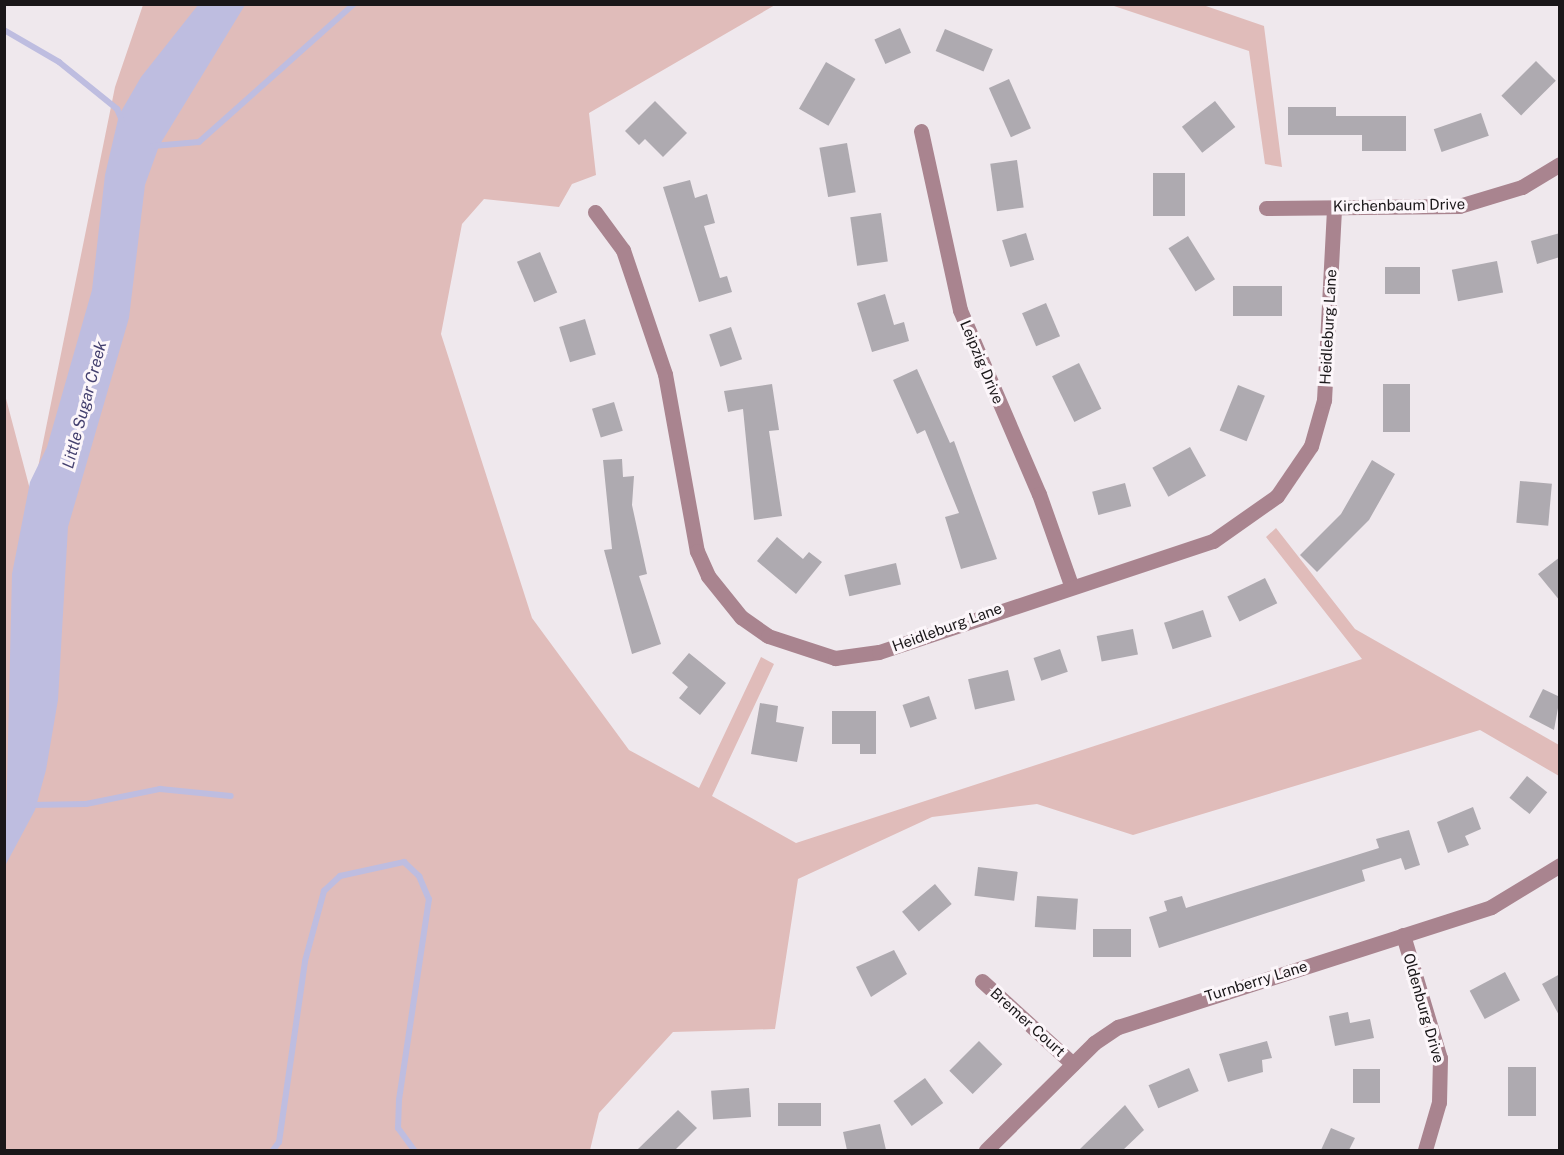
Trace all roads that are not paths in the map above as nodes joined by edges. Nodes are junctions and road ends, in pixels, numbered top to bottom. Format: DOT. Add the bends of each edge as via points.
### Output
graph roads {
  1 [pos="921,131"];
  2 [pos="1560,164"];
  3 [pos="1334,207"];
  4 [pos="1266,208"];
  5 [pos="595,212"];
  6 [pos="1071,585"];
  7 [pos="1560,865"];
  8 [pos="1403,935"];
  9 [pos="982,981"];
  10 [pos="1073,1064"];
  11 [pos="986,1150"];
  12 [pos="1425,1150"];
  1 -- 6 [label="street, Leipzig Drive" via="960,310 1039,494"];
  2 -- 3 [label="street, Kirchenbaum Drive" via="1522,187 1459,206"];
  3 -- 4 [label="street, Kirchenbaum Drive"];
  3 -- 6 [label="street, Heidleburg Lane" via="1324,400 1297,471 1277,496 1227,534"];
  5 -- 6 [label="street, Heidleburg Lane" via="623,250 665,374 699,557 718,593 741,617 782,644 808,653 856,658"];
  7 -- 8 [label="street, Turnberry Lane" via="1491,907"];
  8 -- 10 [label="street, Turnberry Lane" via="1144,1016 1106,1034"];
  8 -- 12 [label="street, Oldenburg Drive" via="1440,1065 1440,1102"];
  9 -- 10 [label="street, Bremer Court"];
  10 -- 11 [label="street, Turnberry Lane"];
}
